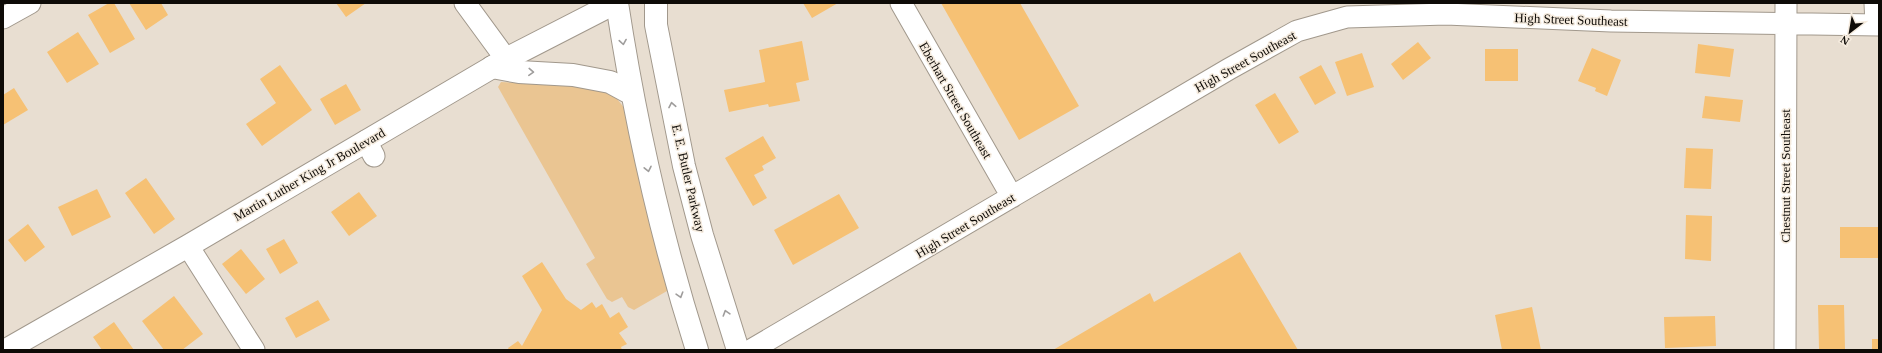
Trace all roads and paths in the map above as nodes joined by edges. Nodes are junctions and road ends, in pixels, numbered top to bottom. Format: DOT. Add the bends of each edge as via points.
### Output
graph roads {
  1 [pos="616,3"];
  2 [pos="656,3"];
  3 [pos="901,3"];
  4 [pos="1786,3"];
  5 [pos="1875,3"];
  6 [pos="27,4"];
  7 [pos="476,8"];
  8 [pos="1446,9"];
  9 [pos="3,18"];
  10 [pos="1785,24"];
  11 [pos="1877,25"];
  12 [pos="499,63"];
  13 [pos="632,94"];
  14 [pos="1012,197"];
  15 [pos="188,246"];
  16 [pos="6,350"];
  17 [pos="254,350"];
  18 [pos="697,350"];
  19 [pos="738,350"];
  20 [pos="751,350"];
  21 [pos="1786,350"];
  1 -- 12 [label="main road, Martin Luther King Jr Boulevard"];
  1 -- 13 [label="main road, one-way"];
  19 -- 2 [label="main road, E. E. Butler Parkway, one-way" via="702,235 684,166 656,25"];
  3 -- 14 [label="street, Eberhart Street Southeast"];
  4 -- 10 [label="street, Chestnut Street Southeast"];
  5 -- 11 [label="street"];
  6 -- 9 [label="street"];
  7 -- 12 [label="street"];
  8 -- 10 [label="street, High Street Southeast" via="1611,21"];
  8 -- 14 [label="street, High Street Southeast" via="1347,17 1297,32 1229,69"];
  10 -- 11 [label="street, High Street Southeast"];
  10 -- 21 [label="street, Chestnut Street Southeast"];
  12 -- 13 [label="main road, one-way" via="519,72 573,75 610,82"];
  12 -- 15 [label="main road, Martin Luther King Jr Boulevard" via="370,148"];
  13 -- 18 [label="main road, one-way" via="676,284"];
  14 -- 20 [label="street, High Street Southeast"];
  15 -- 16 [label="main road, Martin Luther King Jr Boulevard"];
  15 -- 17 [label="street"];
}
